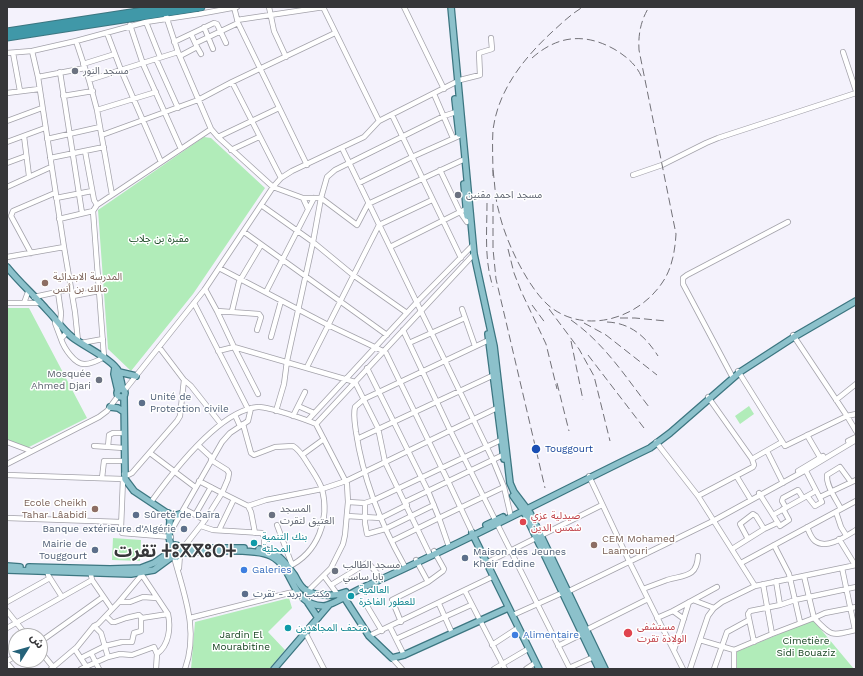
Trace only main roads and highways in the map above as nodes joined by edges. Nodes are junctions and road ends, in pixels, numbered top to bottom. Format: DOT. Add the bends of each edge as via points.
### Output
graph roads {
  1 [pos="170,7"];
  2 [pos="201,7"];
  3 [pos="449,10"];
  4 [pos="7,32"];
  5 [pos="7,37"];
  6 [pos="456,82"];
  7 [pos="464,159"];
  8 [pos="472,246"];
  9 [pos="473,255"];
  10 [pos="7,267"];
  11 [pos="856,300"];
  12 [pos="117,369"];
  13 [pos="136,376"];
  14 [pos="110,407"];
  15 [pos="124,412"];
  16 [pos="524,508"];
  17 [pos="182,512"];
  18 [pos="167,513"];
  19 [pos="472,534"];
  20 [pos="176,551"];
  21 [pos="433,553"];
  22 [pos="416,561"];
  23 [pos="7,566"];
  24 [pos="10,570"];
  25 [pos="90,571"];
  26 [pos="341,595"];
  27 [pos="308,603"];
  28 [pos="329,605"];
  29 [pos="508,608"];
  30 [pos="318,618"];
  31 [pos="596,656"];
  32 [pos="274,669"];
  33 [pos="539,669"];
  34 [pos="599,669"];
  35 [pos="605,669"];
  1 -- 4 [label="highway"];
  2 -- 5 [label="highway" via="166,16"];
  3 -- 6 [label="main road"];
  6 -- 7 [label="main road"];
  6 -- 7 [label="main road" via="456,137"];
  7 -- 8 [label="main road"];
  7 -- 8 [label="main road" via="467,222"];
  8 -- 9 [label="main road"];
  9 -- 16 [label="main road" via="494,346 510,483"];
  9 -- 16 [label="main road" via="489,340 508,487"];
  10 -- 12 [label="main road" via="67,332"];
  11 -- 16 [label="main road" via="793,336 739,372 657,442"];
  12 -- 13 [label="main road"];
  12 -- 15 [label="main road" via="114,374"];
  14 -- 15 [label="main road"];
  15 -- 18 [label="main road" via="124,477 134,491"];
  16 -- 19 [label="main road"];
  16 -- 31 [label="main road"];
  17 -- 18 [label="main road" via="174,516"];
  18 -- 20 [label="main road" via="170,520 170,535"];
  19 -- 21 [label="main road"];
  19 -- 21 [label="main road"];
  19 -- 29 [label="main road"];
  20 -- 25 [label="main road" via="145,568"];
  20 -- 25 [label="main road" via="154,570 142,574"];
  20 -- 26 [label="main road" via="212,547 264,549 276,553 290,566 301,586 308,591"];
  20 -- 27 [label="main road" via="268,554 281,564 297,592"];
  21 -- 22 [label="main road"];
  22 -- 26 [label="main road"];
  22 -- 26 [label="main road"];
  23 -- 25 [label="main road"];
  24 -- 25 [label="main road"];
  26 -- 28 [label="main road"];
  26 -- 29 [label="main road" via="369,636 392,658"];
  27 -- 28 [label="main road"];
  27 -- 30 [label="main road"];
  28 -- 30 [label="main road"];
  29 -- 33 [label="main road"];
  30 -- 32 [label="main road"];
  31 -- 34 [label="main road"];
  31 -- 35 [label="main road"];
}
